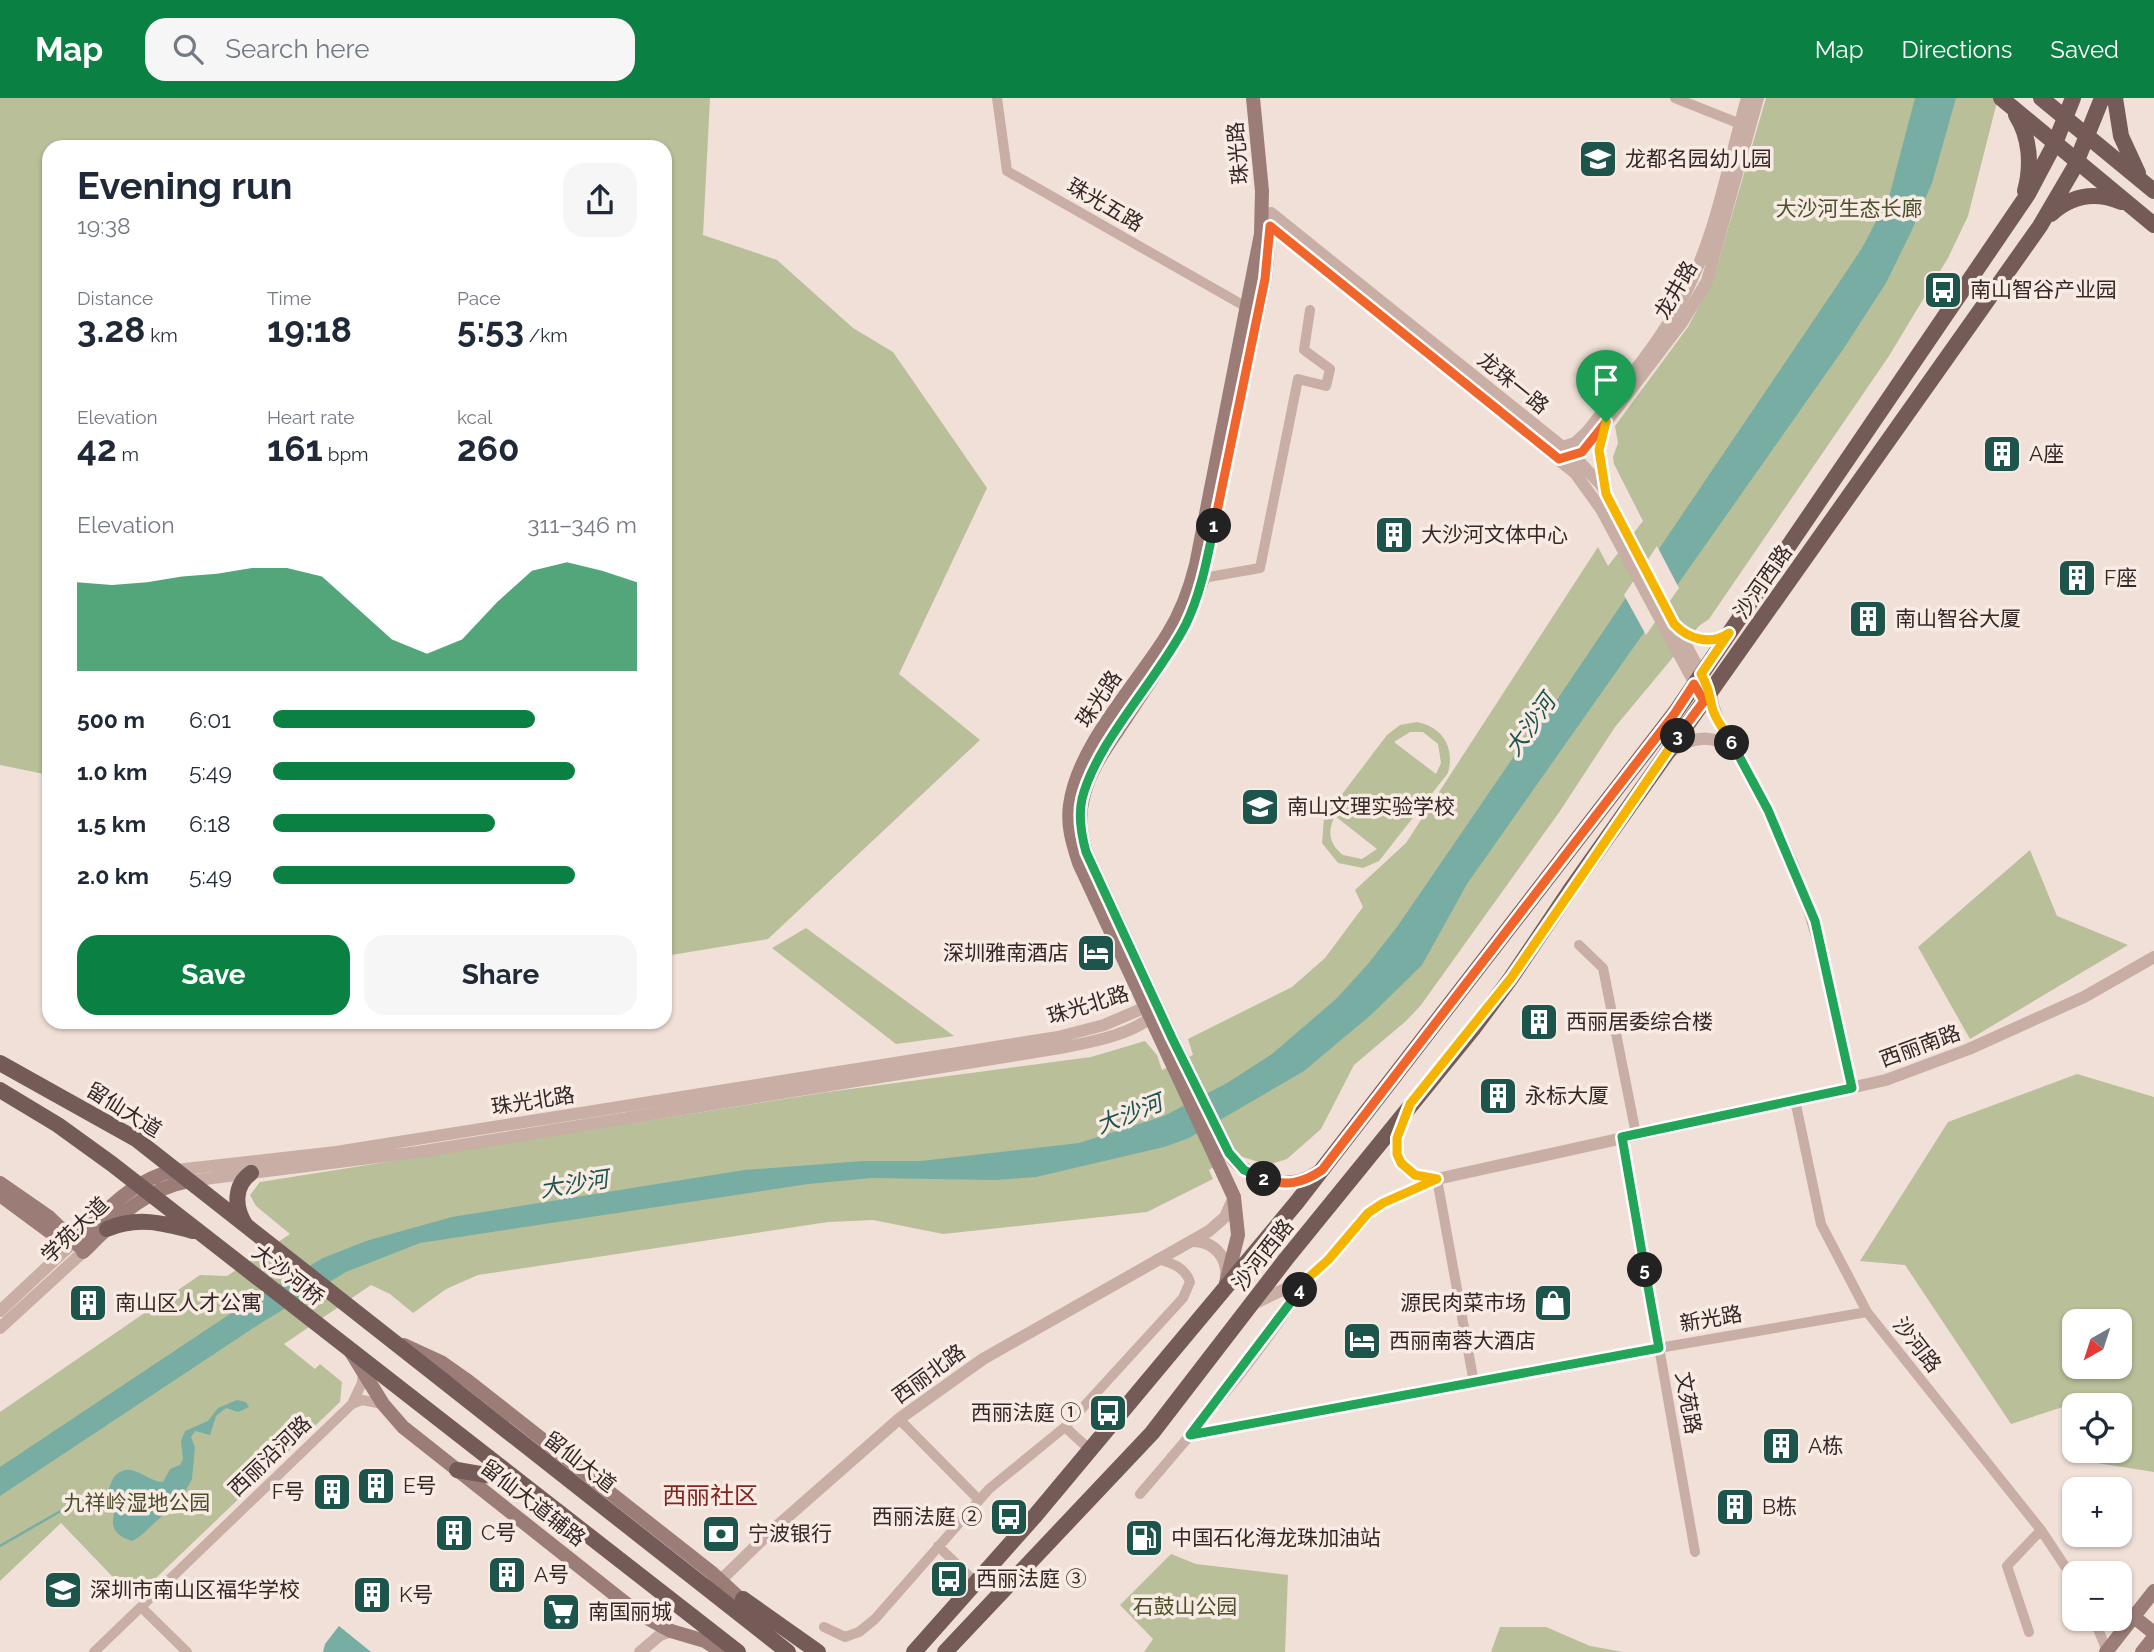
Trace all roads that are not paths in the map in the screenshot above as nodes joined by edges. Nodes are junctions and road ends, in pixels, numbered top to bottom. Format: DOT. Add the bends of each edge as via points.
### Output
graph roads {
  1 [pos="997,98"];
  2 [pos="1253,98"];
  3 [pos="1261,98"];
  4 [pos="1675,98"];
  5 [pos="1746,98"];
  6 [pos="1758,98"];
  7 [pos="2041,98"];
  8 [pos="2073,98"];
  9 [pos="2102,98"];
  10 [pos="2115,98"];
  11 [pos="2005,101"];
  12 [pos="2066,118"];
  13 [pos="1745,126"];
  14 [pos="2088,138"];
  15 [pos="2055,143"];
  16 [pos="2078,162"];
  17 [pos="2150,187"];
  18 [pos="2020,206"];
  19 [pos="2140,214"];
  20 [pos="1268,219"];
  21 [pos="2154,225"];
  22 [pos="2040,226"];
  23 [pos="1248,308"];
  24 [pos="1310,310"];
  25 [pos="1606,422"];
  26 [pos="1560,453"];
  27 [pos="1574,456"];
  28 [pos="1606,494"];
  29 [pos="1203,578"];
  30 [pos="1674,624"];
  31 [pos="1729,633"];
  32 [pos="1698,679"];
  33 [pos="1709,700"];
  34 [pos="1738,754"];
  35 [pos="1663,758"];
  36 [pos="1579,945"];
  37 [pos="2154,957"];
  38 [pos="1152,1012"];
  39 [pos="0,1063"];
  40 [pos="1852,1088"];
  41 [pos="0,1090"];
  42 [pos="1795,1100"];
  43 [pos="1410,1104"];
  44 [pos="1636,1134"];
  45 [pos="1622,1137"];
  46 [pos="1223,1156"];
  47 [pos="176,1170"];
  48 [pos="1322,1170"];
  49 [pos="251,1173"];
  50 [pos="1437,1179"];
  51 [pos="190,1181"];
  52 [pos="0,1183"];
  53 [pos="144,1189"];
  54 [pos="0,1195"];
  55 [pos="1234,1197"];
  56 [pos="249,1228"];
  57 [pos="107,1229"];
  58 [pos="199,1233"];
  59 [pos="1190,1241"];
  60 [pos="76,1246"];
  61 [pos="1157,1259"];
  62 [pos="1308,1278"];
  63 [pos="1226,1283"];
  64 [pos="1216,1299"];
  65 [pos="346,1305"];
  66 [pos="1249,1306"];
  67 [pos="0,1311"];
  68 [pos="1867,1312"];
  69 [pos="0,1328"];
  70 [pos="387,1337"];
  71 [pos="1659,1348"];
  72 [pos="350,1350"];
  73 [pos="363,1372"];
  74 [pos="1474,1383"];
  75 [pos="352,1404"];
  76 [pos="383,1404"];
  77 [pos="899,1419"];
  78 [pos="1065,1427"];
  79 [pos="1190,1435"];
  80 [pos="1090,1450"];
  81 [pos="457,1470"];
  82 [pos="518,1480"];
  83 [pos="1140,1494"];
  84 [pos="979,1500"];
  85 [pos="2041,1530"];
  86 [pos="937,1546"];
  87 [pos="1695,1552"];
  88 [pos="2062,1562"];
  89 [pos="721,1580"];
  90 [pos="976,1583"];
  91 [pos="2154,1591"];
  92 [pos="743,1599"];
  93 [pos="141,1607"];
  94 [pos="2134,1617"];
  95 [pos="654,1624"];
  96 [pos="824,1627"];
  97 [pos="671,1631"];
  98 [pos="2099,1631"];
  99 [pos="2029,1632"];
  100 [pos="2154,1635"];
  101 [pos="772,1640"];
  102 [pos="652,1642"];
  103 [pos="94,1652"];
  104 [pos="187,1652"];
  105 [pos="640,1652"];
  106 [pos="722,1652"];
  107 [pos="738,1652"];
  108 [pos="788,1652"];
  109 [pos="818,1652"];
  110 [pos="914,1652"];
  111 [pos="945,1652"];
  112 [pos="2107,1652"];
  113 [pos="2142,1652"];
  1 -- 23 [label="street, 珠光五路" via="1007,171"];
  2 -- 20 [label="main road, 珠光路"];
  3 -- 20 [label="main road, 珠光路"];
  4 -- 13 [label="street"];
  5 -- 13 [label="street, 龙井路"];
  6 -- 13 [label="street, 龙井路"];
  7 -- 12 [label="main road"];
  8 -- 12 [label="main road, 沙河西路"];
  9 -- 14 [label="main road, 沙河西路"];
  10 -- 17 [label="main road" via="2127,153"];
  11 -- 15 [label="main road"];
  11 -- 18 [label="main road" via="2019,119 2029,149 2029,175"];
  12 -- 14 [label="main road"];
  12 -- 15 [label="main road, 沙河西路"];
  13 -- 25 [label="street, 龙井路" via="1707,281 1683,321"];
  13 -- 26 [label="street, 龙井路" via="1685,294 1587,432"];
  14 -- 16 [label="main road, 沙河西路"];
  14 -- 17 [label="main road"];
  15 -- 16 [label="main road"];
  15 -- 18 [label="main road, 沙河西路"];
  16 -- 19 [label="main road"];
  16 -- 22 [label="main road, 沙河西路"];
  18 -- 31 [label="main road, 沙河西路"];
  19 -- 21 [label="main road"];
  19 -- 22 [label="main road" via="2112,198 2089,195 2061,205"];
  20 -- 23 [label="main road, 珠光路"];
  20 -- 26 [label="street, 龙珠一路"];
  20 -- 29 [label="main road, 珠光路" via="1265,279"];
  22 -- 33 [label="main road, 沙河西路"];
  23 -- 38 [label="main road, 珠光路" via="1190,589 1168,634 1087,758 1069,807 1079,863"];
  24 -- 29 [label="street" via="1304,350 1329,369 1326,386 1297,379 1260,568"];
  25 -- 27 [label="street, 龙井路"];
  25 -- 28 [label="street" via="1599,454"];
  26 -- 27 [label="street, 龙珠一路"];
  26 -- 32 [label="street, 龙珠一路" via="1595,500"];
  27 -- 28 [label="street, 龙珠一路"];
  28 -- 30 [label="street, 龙珠一路"];
  29 -- 38 [label="main road, 珠光路" via="1176,642 1093,773 1080,816 1086,852"];
  30 -- 31 [label="street" via="1699,639 1718,639"];
  30 -- 32 [label="street, 龙珠一路"];
  31 -- 32 [label="main road, 沙河西路"];
  32 -- 33 [label="street, 龙珠一路"];
  32 -- 48 [label="main road, 沙河西路"];
  33 -- 34 [label="street, 龙珠一路"];
  33 -- 35 [label="main road, 沙河西路"];
  34 -- 35 [label="street" via="1720,742 1702,738"];
  34 -- 40 [label="street, 龙珠一路" via="1776,828 1815,921"];
  35 -- 43 [label="main road, 沙河西路" via="1511,978"];
  36 -- 44 [label="street" via="1603,968"];
  37 -- 40 [label="street, 西丽南路" via="2084,997 1969,1049"];
  38 -- 46 [label="main road, 珠光路"];
  38 -- 47 [label="street, 珠光北路" via="1058,1037 336,1152"];
  38 -- 49 [label="street, 珠光北路" via="1107,1037 1060,1048 418,1152"];
  39 -- 47 [label="main road, 留仙大道" via="136,1139"];
  40 -- 42 [label="street, 西丽南路"];
  41 -- 53 [label="main road" via="66,1131"];
  42 -- 44 [label="street, 西丽南路"];
  42 -- 68 [label="street, 沙河路" via="1821,1224"];
  43 -- 50 [label="street" via="1397,1138 1397,1154 1415,1175"];
  43 -- 66 [label="main road, 沙河西路"];
  44 -- 45 [label="street, 西丽南路"];
  45 -- 50 [label="street, 西丽南路"];
  45 -- 71 [label="street, 文苑路"];
  46 -- 48 [label="main road, 珠光路" via="1255,1176 1283,1184"];
  46 -- 55 [label="main road, 珠光路"];
  47 -- 51 [label="main road, 留仙大道"];
  47 -- 53 [label="main road, 学苑大道"];
  48 -- 64 [label="main road, 沙河西路"];
  49 -- 51 [label="street, 珠光北路"];
  49 -- 56 [label="main road" via="237,1197 238,1210"];
  50 -- 62 [label="street, 西丽南路" via="1374,1208"];
  50 -- 74 [label="street"];
  51 -- 53 [label="main road, 学苑大道"];
  51 -- 56 [label="main road, 留仙大道"];
  52 -- 60 [label="main road"];
  53 -- 57 [label="main road, 学苑大道"];
  53 -- 58 [label="main road"];
  53 -- 60 [label="main road, 学苑大道"];
  54 -- 60 [label="main road"];
  55 -- 59 [label="street, 西丽北路" via="1218,1225"];
  55 -- 63 [label="main road, 珠光路" via="1238,1235"];
  56 -- 65 [label="main road, 大沙河桥"];
  57 -- 58 [label="main road" via="151,1221"];
  57 -- 60 [label="main road, 学苑大道"];
  58 -- 72 [label="main road, 大沙河桥"];
  59 -- 61 [label="street, 西丽北路"];
  59 -- 63 [label="street" via="1217,1250 1225,1263"];
  60 -- 67 [label="street, 学苑大道"];
  60 -- 69 [label="street, 学苑大道"];
  61 -- 77 [label="street, 西丽北路" via="983,1359"];
  61 -- 78 [label="street" via="1184,1271 1190,1282 1188,1290"];
  62 -- 66 [label="street, 西丽南路"];
  62 -- 79 [label="street"];
  63 -- 64 [label="street, 珠光路"];
  64 -- 80 [label="main road, 沙河西路"];
  65 -- 70 [label="main road, 留仙大道"];
  66 -- 111 [label="main road, 沙河西路" via="1137,1450"];
  68 -- 71 [label="street, 新光路"];
  68 -- 85 [label="street, 沙河路"];
  70 -- 89 [label="main road" via="454,1371"];
  70 -- 101 [label="main road, 留仙大道"];
  71 -- 74 [label="street, 新光路"];
  71 -- 87 [label="street, 文苑路"];
  72 -- 73 [label="main road, 留仙大道辅路"];
  72 -- 82 [label="main road"];
  73 -- 75 [label="street, 西丽沿河路"];
  73 -- 76 [label="main road, 留仙大道辅路"];
  74 -- 79 [label="street, 新光路"];
  75 -- 76 [label="street" via="372,1400"];
  75 -- 93 [label="street, 西丽沿河路"];
  76 -- 81 [label="main road, 留仙大道辅路" via="403,1427"];
  77 -- 84 [label="street"];
  77 -- 89 [label="street, 西丽北路"];
  78 -- 80 [label="street"];
  78 -- 84 [label="street"];
  79 -- 83 [label="street"];
  80 -- 90 [label="main road, 沙河西路"];
  81 -- 82 [label="main road"];
  81 -- 95 [label="main road, 留仙大道辅路"];
  82 -- 107 [label="main road"];
  84 -- 86 [label="street"];
  85 -- 88 [label="street, 沙河路"];
  85 -- 99 [label="street" via="2007,1566"];
  86 -- 90 [label="street"];
  86 -- 96 [label="street" via="859,1632 845,1637"];
  89 -- 92 [label="main road"];
  90 -- 110 [label="main road, 沙河西路"];
  91 -- 94 [label="main road"];
  92 -- 101 [label="main road"];
  92 -- 109 [label="main road"];
  93 -- 103 [label="street, 西丽沿河路"];
  93 -- 104 [label="street"];
  94 -- 100 [label="main road"];
  94 -- 112 [label="main road"];
  95 -- 97 [label="main road, 留仙大道辅路"];
  95 -- 102 [label="street"];
  97 -- 102 [label="street"];
  97 -- 106 [label="main road, 留仙大道辅路" via="705,1641"];
  98 -- 112 [label="street"];
  100 -- 113 [label="main road"];
  101 -- 108 [label="main road, 留仙大道"];
  102 -- 105 [label="street"];
}
